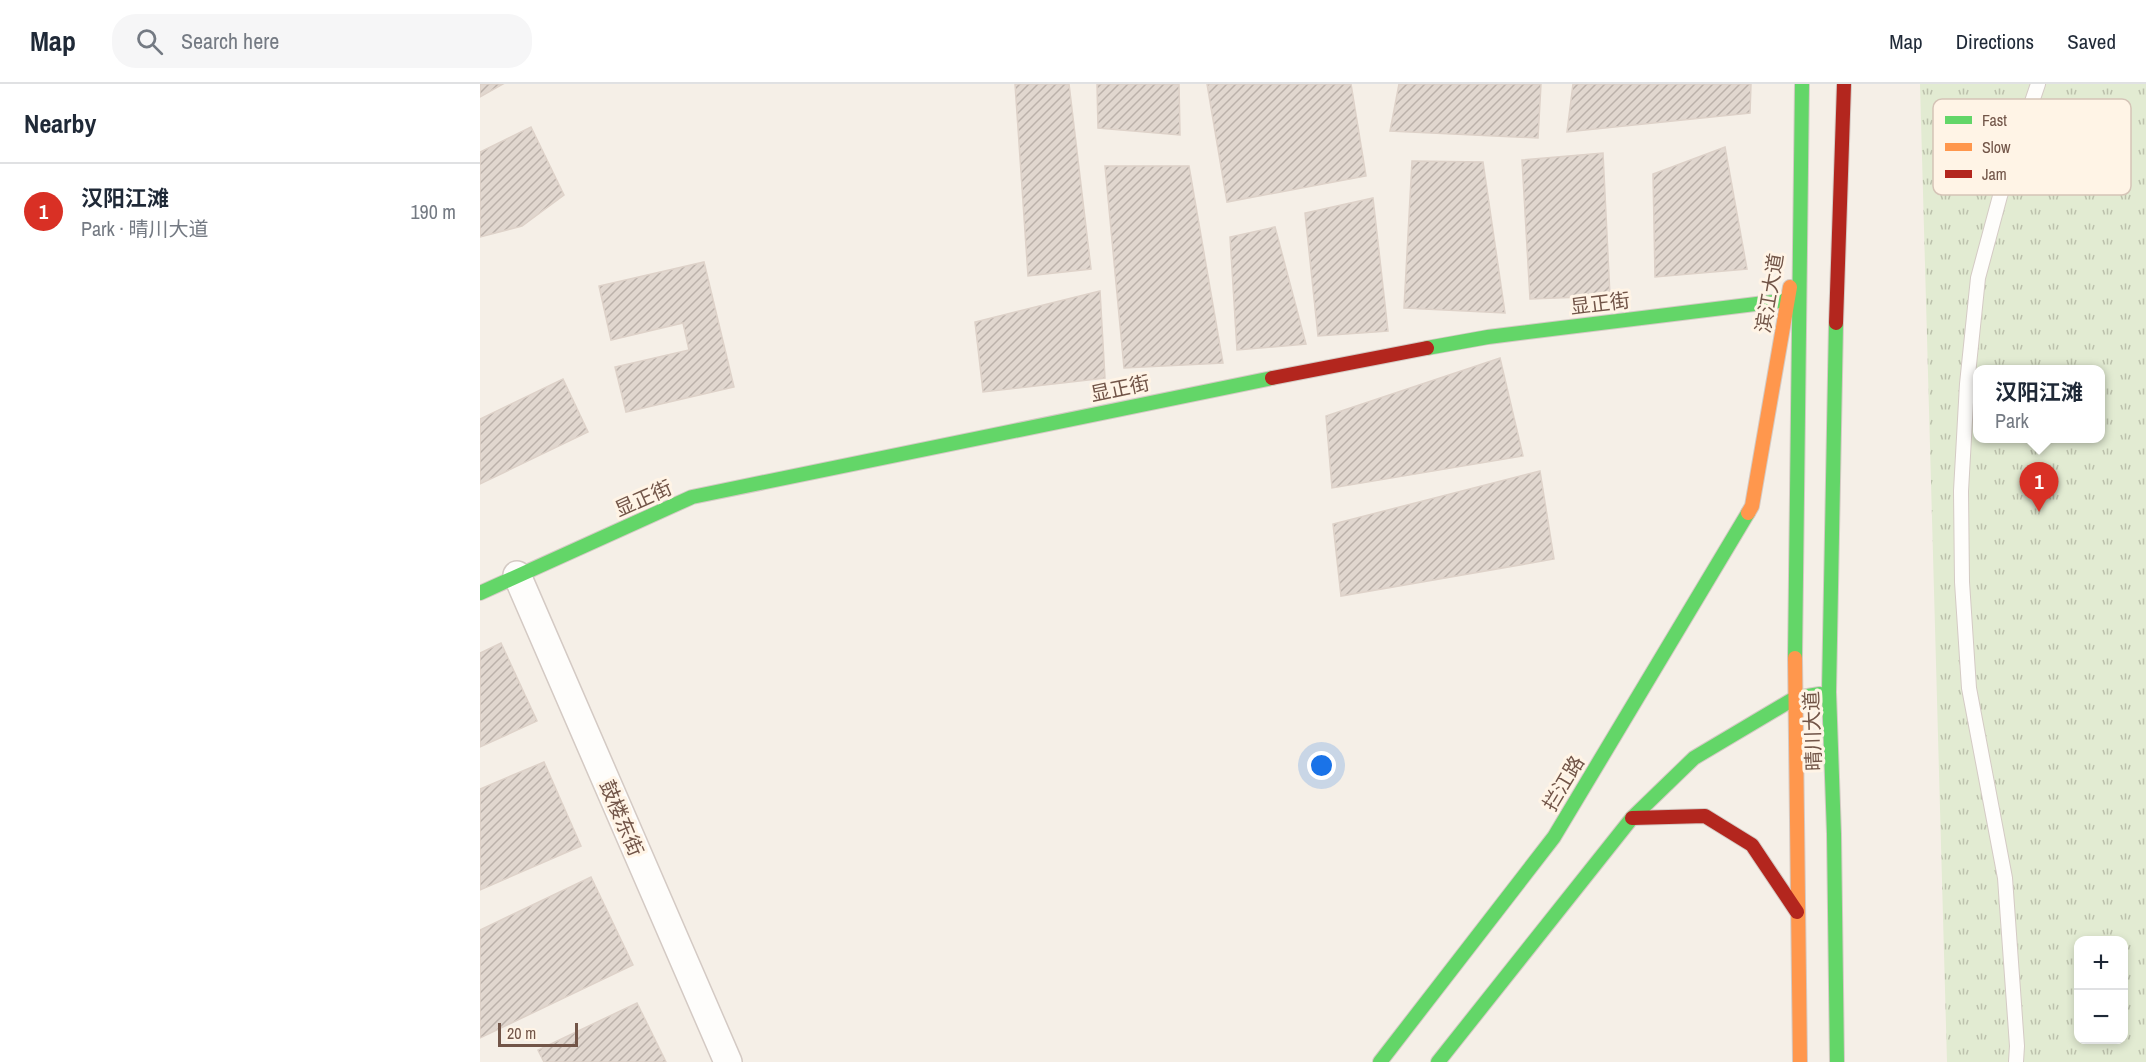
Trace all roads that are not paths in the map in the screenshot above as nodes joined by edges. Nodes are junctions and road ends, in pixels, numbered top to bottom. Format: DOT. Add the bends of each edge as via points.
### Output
graph roads {
  1 [pos="1802,84"];
  2 [pos="1844,84"];
  3 [pos="2038,84"];
  4 [pos="2033,99"];
  5 [pos="2000,195"];
  6 [pos="1801,227"];
  7 [pos="1788,300"];
  8 [pos="1752,506"];
  9 [pos="517,575"];
  10 [pos="480,593"];
  11 [pos="1830,692"];
  12 [pos="1795,698"];
  13 [pos="1632,818"];
  14 [pos="1797,912"];
  15 [pos="728,1062"];
  16 [pos="1380,1062"];
  17 [pos="1438,1062"];
  18 [pos="1800,1062"];
  19 [pos="1837,1062"];
  20 [pos="2016,1062"];
  1 -- 6 [label="main road, 滨江大道"];
  2 -- 11 [label="main road, 晴川大道"];
  3 -- 4 [label="lane"];
  5 -- 20 [label="lane" via="1978,278 1967,384 1961,491 1962,582 1969,688 2005,878"];
  6 -- 7 [label="main road, 滨江大道"];
  6 -- 12 [label="main road, 晴川大道"];
  7 -- 8 [label="main road, 滨江大道"];
  7 -- 9 [label="main road, 显正街" via="1488,337 1198,392 692,497"];
  8 -- 16 [label="main road, 拦江路" via="1554,837"];
  9 -- 10 [label="main road, 显正街"];
  9 -- 15 [label="street, 鼓楼东街"];
  11 -- 12 [label="main road"];
  11 -- 19 [label="main road, 晴川大道"];
  12 -- 13 [label="main road" via="1694,758"];
  12 -- 14 [label="main road, 晴川大道"];
  13 -- 14 [label="main road" via="1705,816 1752,845"];
  13 -- 17 [label="main road"];
  14 -- 18 [label="main road, 晴川大道"];
}
